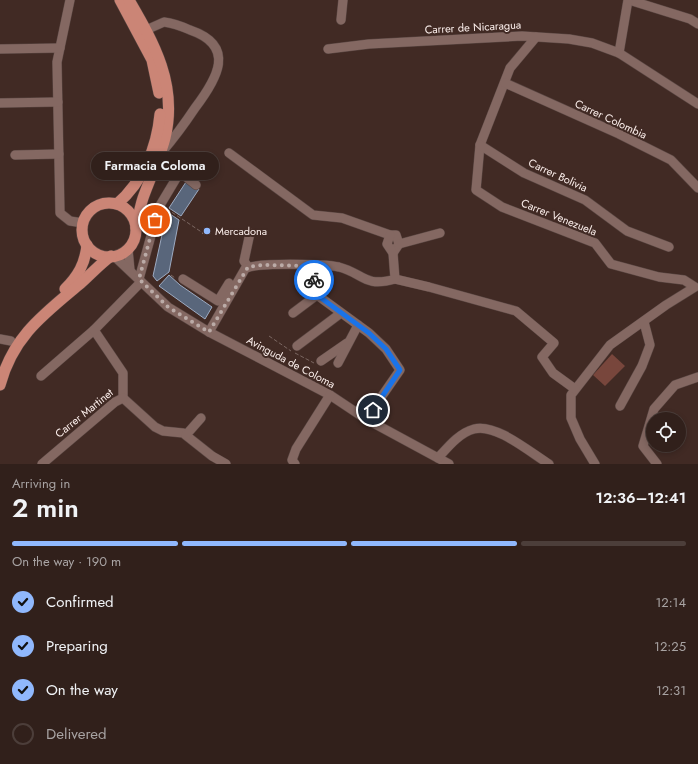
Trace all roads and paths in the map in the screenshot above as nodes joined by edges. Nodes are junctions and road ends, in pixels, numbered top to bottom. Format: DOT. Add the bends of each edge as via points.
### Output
graph roads {
  1 [pos="70,0"];
  2 [pos="120,0"];
  3 [pos="129,0"];
  4 [pos="342,0"];
  5 [pos="629,0"];
  6 [pos="340,20"];
  7 [pos="698,24"];
  8 [pos="146,30"];
  9 [pos="536,37"];
  10 [pos="60,48"];
  11 [pos="0,49"];
  12 [pos="328,49"];
  13 [pos="619,53"];
  14 [pos="505,83"];
  15 [pos="58,102"];
  16 [pos="0,103"];
  17 [pos="698,104"];
  18 [pos="480,145"];
  19 [pos="229,153"];
  20 [pos="59,154"];
  21 [pos="160,154"];
  22 [pos="15,155"];
  23 [pos="196,185"];
  24 [pos="698,188"];
  25 [pos="117,204"];
  26 [pos="160,204"];
  27 [pos="83,223"];
  28 [pos="136,228"];
  29 [pos="250,233"];
  30 [pos="440,233"];
  31 [pos="202,234"];
  32 [pos="390,236"];
  33 [pos="399,244"];
  34 [pos="87,245"];
  35 [pos="669,246"];
  36 [pos="128,248"];
  37 [pos="393,253"];
  38 [pos="112,256"];
  39 [pos="315,266"];
  40 [pos="248,267"];
  41 [pos="130,270"];
  42 [pos="183,279"];
  43 [pos="394,279"];
  44 [pos="140,280"];
  45 [pos="230,284"];
  46 [pos="317,295"];
  47 [pos="293,313"];
  48 [pos="342,313"];
  49 [pos="644,322"];
  50 [pos="358,325"];
  51 [pos="94,330"];
  52 [pos="209,332"];
  53 [pos="0,339"];
  54 [pos="11,341"];
  55 [pos="348,342"];
  56 [pos="297,346"];
  57 [pos="0,360"];
  58 [pos="321,361"];
  59 [pos="338,363"];
  60 [pos="41,376"];
  61 [pos="698,377"];
  62 [pos="0,385"];
  63 [pos="575,389"];
  64 [pos="330,395"];
  65 [pos="123,398"];
  66 [pos="620,406"];
  67 [pos="201,418"];
  68 [pos="366,419"];
  69 [pos="186,435"];
  70 [pos="438,458"];
  71 [pos="42,464"];
  72 [pos="226,464"];
  73 [pos="295,464"];
  74 [pos="449,464"];
  75 [pos="549,464"];
  76 [pos="595,464"];
  77 [pos="657,464"];
  1 -- 10 [label="street"];
  2 -- 25 [label="main road" via="152,60 158,81 160,104 159,126 145,170"];
  3 -- 8 [label="main road"];
  4 -- 6 [label="street"];
  5 -- 7 [label="street" via="690,19"];
  5 -- 13 [label="street"];
  8 -- 21 [label="main road" via="164,69 167,96 165,136"];
  8 -- 21 [label="street" via="164,22 202,34 213,41 220,60 216,74 203,97"];
  9 -- 12 [label="street, Carrer de Nicaragua" via="369,44"];
  9 -- 13 [label="street, Carrer de Nicaragua" via="592,43"];
  9 -- 14 [label="street, Carrer Venezuela" via="510,68"];
  10 -- 11 [label="street"];
  10 -- 15 [label="street" via="57,62"];
  13 -- 17 [label="street, Carrer de Nicaragua"];
  14 -- 18 [label="street, Carrer Venezuela"];
  14 -- 24 [label="street, Carrer Colombia" via="671,160"];
  15 -- 16 [label="street"];
  15 -- 20 [label="street"];
  18 -- 35 [label="street, Carrer Bolivia" via="524,173 585,200 627,231"];
  18 -- 49 [label="street, Carrer Venezuela" via="476,190 502,207 594,243 611,264 659,277 684,280 695,287"];
  19 -- 32 [label="street" via="313,214 342,218"];
  20 -- 22 [label="street"];
  20 -- 27 [label="street" via="60,213 70,221"];
  21 -- 28 [label="main road" via="142,200"];
  23 -- 26 [label="street" via="180,172"];
  25 -- 27 [label="main road" via="100,204 92,208"];
  25 -- 28 [label="main road" via="130,213"];
  26 -- 31 [label="path"];
  26 -- 44 [label="street"];
  27 -- 34 [label="main road" via="83,238"];
  28 -- 36 [label="main road"];
  29 -- 40 [label="street" via="244,261"];
  30 -- 33 [label="street"];
  32 -- 33 [label="street" via="396,235"];
  32 -- 37 [label="street" via="387,244"];
  33 -- 37 [label="street"];
  34 -- 38 [label="main road" via="102,256"];
  34 -- 54 [label="main road" via="82,268 66,288 23,326"];
  36 -- 38 [label="main road"];
  36 -- 41 [label="street"];
  37 -- 43 [label="street"];
  38 -- 41 [label="street, Avinguda de Coloma"];
  38 -- 62 [label="main road" via="45,313 23,337 10,355"];
  39 -- 40 [label="street"];
  39 -- 43 [label="street" via="340,268 366,280 383,282"];
  39 -- 46 [label="street" via="314,283"];
  40 -- 45 [label="street"];
  41 -- 44 [label="street, Avinguda de Coloma"];
  42 -- 45 [label="street" via="218,301"];
  43 -- 63 [label="street" via="516,311 554,343 542,357 553,373"];
  44 -- 51 [label="street"];
  44 -- 52 [label="street, Avinguda de Coloma" via="168,307"];
  45 -- 52 [label="street"];
  46 -- 47 [label="street"];
  46 -- 48 [label="street"];
  48 -- 50 [label="street"];
  48 -- 56 [label="street"];
  49 -- 63 [label="street, Carrer Venezuela" via="610,345"];
  49 -- 66 [label="street" via="650,345 642,366"];
  50 -- 55 [label="street"];
  50 -- 68 [label="street" via="386,349 400,370"];
  51 -- 60 [label="street"];
  51 -- 65 [label="street, Carrer Martinet" via="123,372"];
  52 -- 64 [label="street, Avinguda de Coloma"];
  53 -- 54 [label="street"];
  54 -- 57 [label="main road"];
  55 -- 58 [label="street"];
  55 -- 59 [label="street"];
  61 -- 77 [label="street" via="675,386 654,409 643,446"];
  63 -- 76 [label="street, Carrer Venezuela" via="571,395 571,418"];
  64 -- 68 [label="street, Avinguda de Coloma"];
  64 -- 73 [label="street" via="296,448 292,460"];
  65 -- 69 [label="street" via="163,431"];
  65 -- 71 [label="street, Carrer Martinet"];
  67 -- 69 [label="street"];
  68 -- 70 [label="street, Avinguda de Coloma"];
  69 -- 72 [label="street"];
  70 -- 74 [label="street, Avinguda de Coloma"];
  70 -- 75 [label="street" via="461,436 482,428 509,438"];
}
